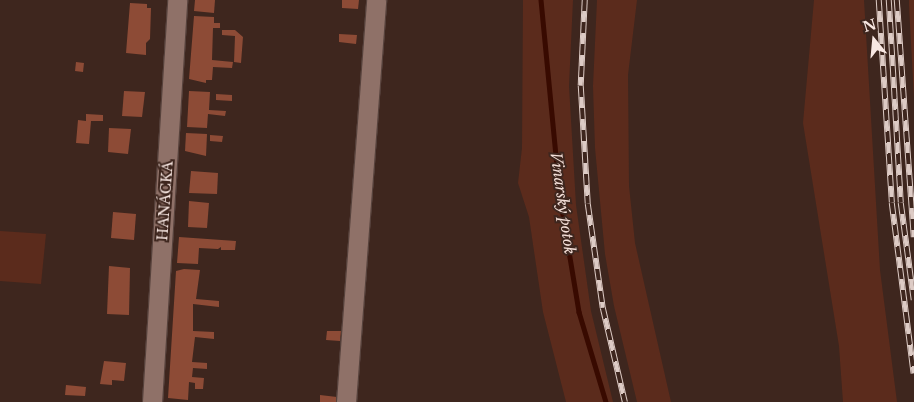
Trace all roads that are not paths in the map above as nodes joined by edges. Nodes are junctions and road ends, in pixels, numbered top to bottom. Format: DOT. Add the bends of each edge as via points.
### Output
graph roads {
  1 [pos="177,0"];
  2 [pos="376,0"];
  3 [pos="152,402"];
  4 [pos="346,402"];
  1 -- 3 [label="street, HANÁCKÁ"];
  2 -- 4 [label="street"];
}
